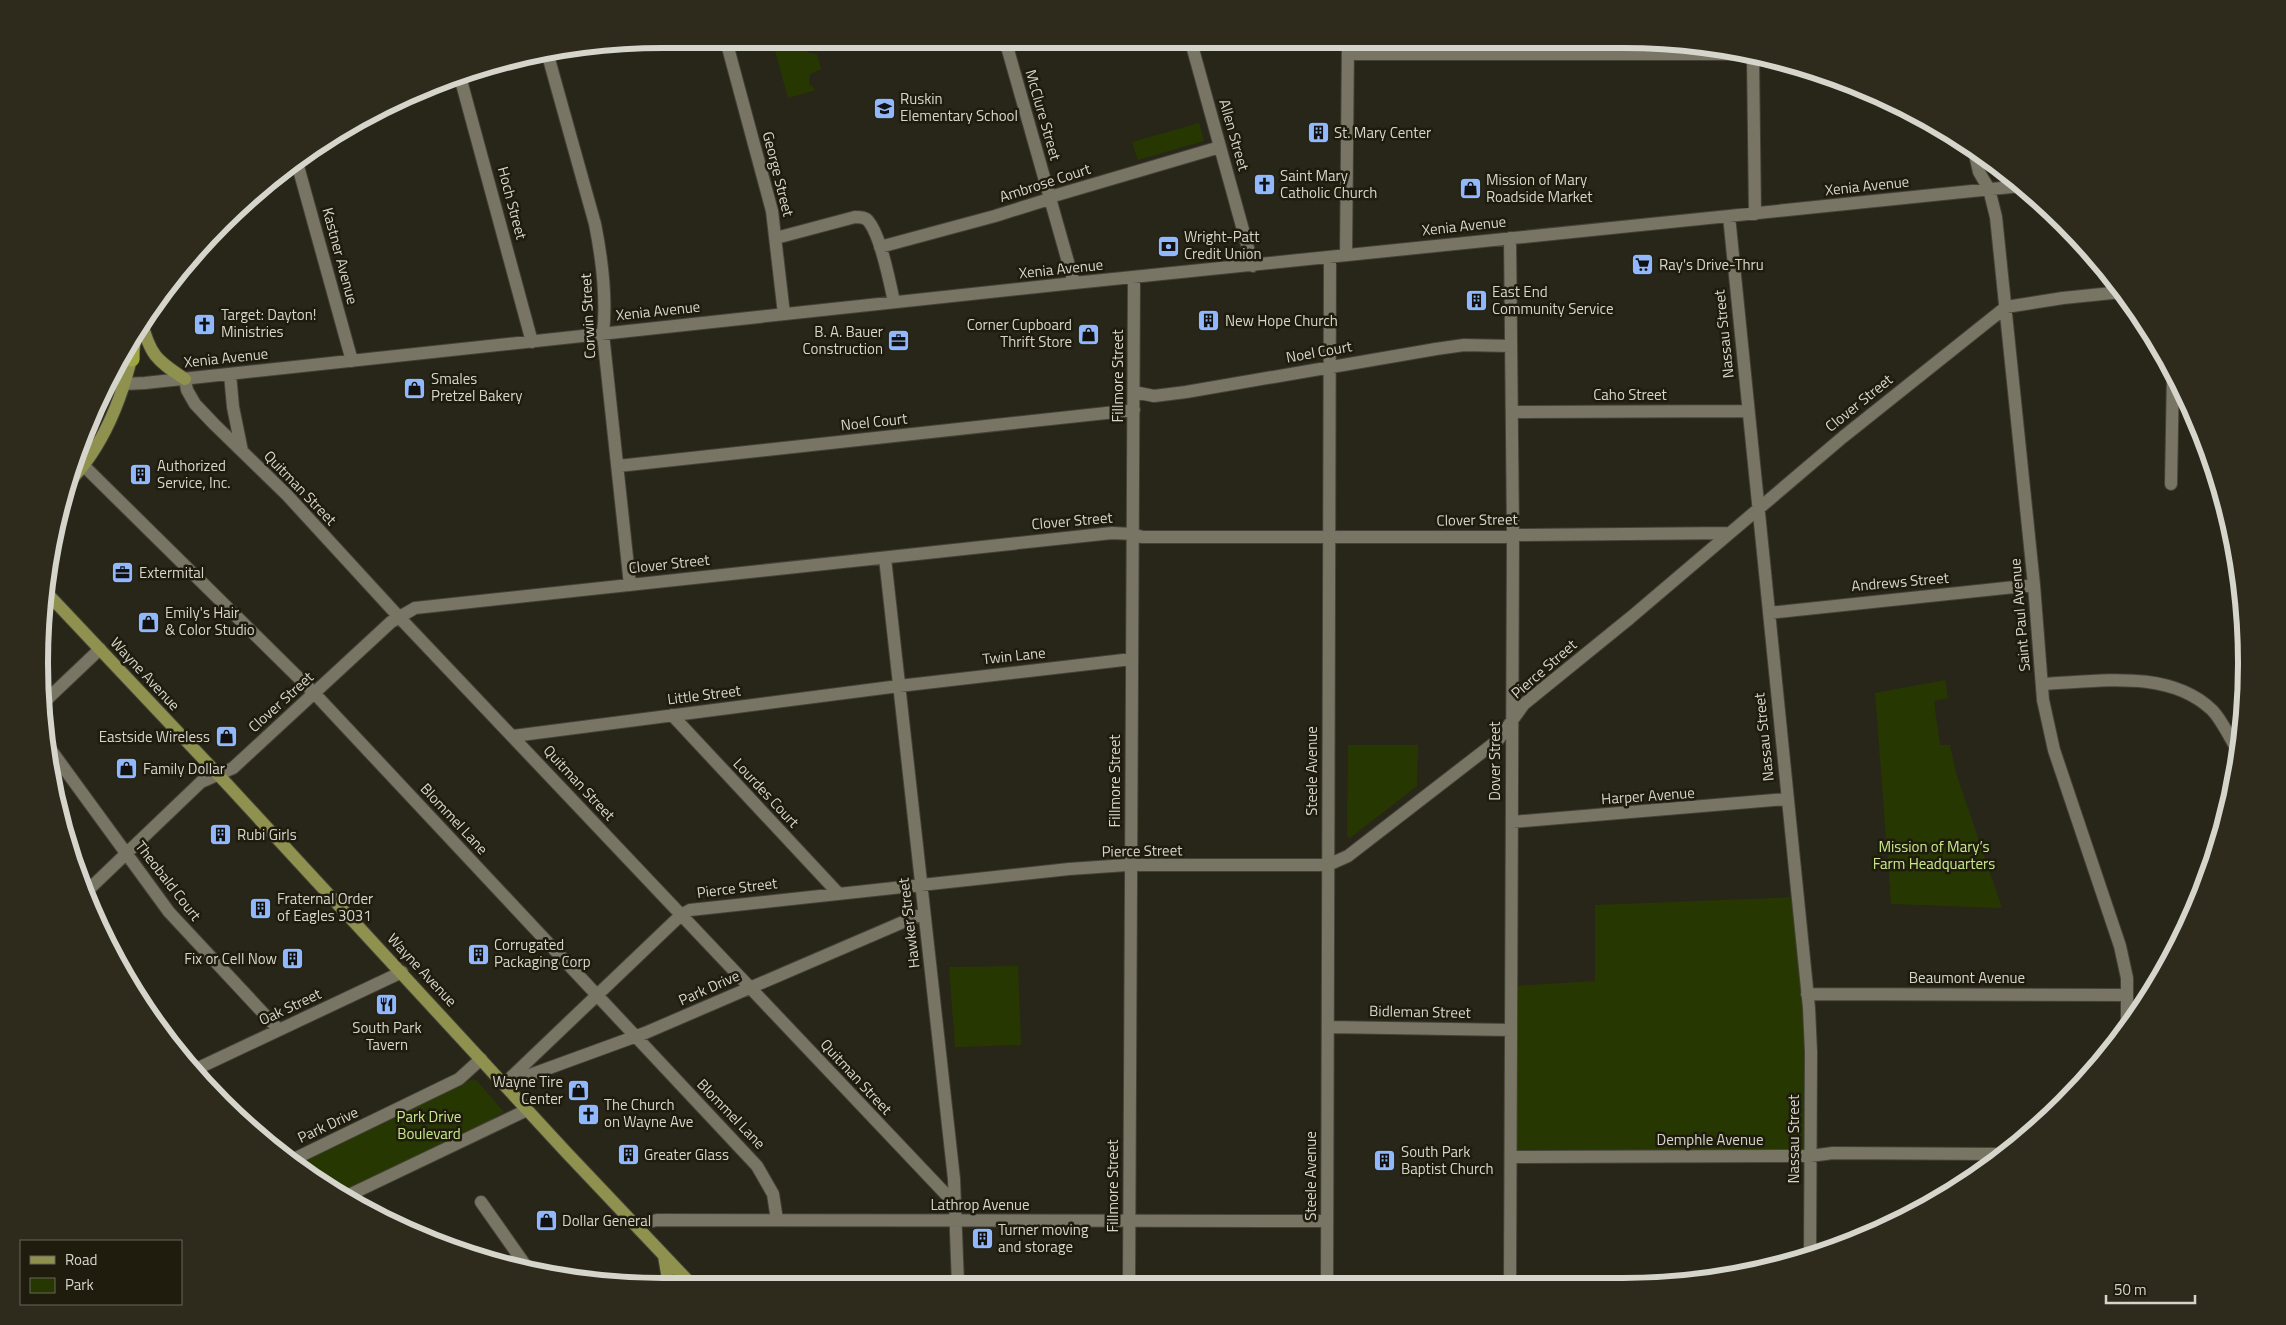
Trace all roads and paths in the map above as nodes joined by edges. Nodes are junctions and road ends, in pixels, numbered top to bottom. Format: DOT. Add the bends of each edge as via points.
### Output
graph roads {
  1 [pos="728,48"];
  2 [pos="1008,48"];
  3 [pos="1193,48"];
  4 [pos="1348,48"];
  5 [pos="1708,54"];
  6 [pos="549,58"];
  7 [pos="1754,61"];
  8 [pos="461,81"];
  9 [pos="1220,147"];
  10 [pos="1977,159"];
  11 [pos="298,167"];
  12 [pos="2013,187"];
  13 [pos="1989,189"];
  14 [pos="1050,197"];
  15 [pos="1755,214"];
  16 [pos="1728,216"];
  17 [pos="776,238"];
  18 [pos="1510,238"];
  19 [pos="880,247"];
  20 [pos="1346,255"];
  21 [pos="1330,257"];
  22 [pos="1254,266"];
  23 [pos="1134,277"];
  24 [pos="1074,283"];
  25 [pos="2114,293"];
  26 [pos="894,302"];
  27 [pos="2006,307"];
  28 [pos="784,314"];
  29 [pos="145,331"];
  30 [pos="603,334"];
  31 [pos="532,342"];
  32 [pos="1511,346"];
  33 [pos="134,349"];
  34 [pos="132,352"];
  35 [pos="132,359"];
  36 [pos="352,361"];
  37 [pos="1330,366"];
  38 [pos="230,374"];
  39 [pos="185,379"];
  40 [pos="125,384"];
  41 [pos="114,385"];
  42 [pos="2173,386"];
  43 [pos="1134,392"];
  44 [pos="1134,410"];
  45 [pos="1748,411"];
  46 [pos="1512,412"];
  47 [pos="242,451"];
  48 [pos="82,459"];
  49 [pos="80,466"];
  50 [pos="618,466"];
  51 [pos="2171,484"];
  52 [pos="1758,509"];
  53 [pos="1730,533"];
  54 [pos="1133,534"];
  55 [pos="1513,535"];
  56 [pos="1329,538"];
  57 [pos="885,558"];
  58 [pos="630,585"];
  59 [pos="2034,585"];
  60 [pos="51,598"];
  61 [pos="1769,613"];
  62 [pos="399,616"];
  63 [pos="100,649"];
  64 [pos="1132,659"];
  65 [pos="2042,684"];
  66 [pos="899,686"];
  67 [pos="315,694"];
  68 [pos="49,698"];
  69 [pos="672,716"];
  70 [pos="1511,723"];
  71 [pos="513,736"];
  72 [pos="2233,743"];
  73 [pos="55,756"];
  74 [pos="217,774"];
  75 [pos="1787,799"];
  76 [pos="1512,822"];
  77 [pos="126,854"];
  78 [pos="1328,865"];
  79 [pos="1131,866"];
  80 [pos="921,886"];
  81 [pos="90,888"];
  82 [pos="838,893"];
  83 [pos="924,913"];
  84 [pos="680,915"];
  85 [pos="402,972"];
  86 [pos="749,988"];
  87 [pos="1807,994"];
  88 [pos="596,995"];
  89 [pos="2127,995"];
  90 [pos="2128,1014"];
  91 [pos="1328,1027"];
  92 [pos="279,1030"];
  93 [pos="1512,1030"];
  94 [pos="636,1036"];
  95 [pos="481,1059"];
  96 [pos="200,1067"];
  97 [pos="504,1084"];
  98 [pos="527,1110"];
  99 [pos="1993,1154"];
  100 [pos="1810,1156"];
  101 [pos="298,1157"];
  102 [pos="1511,1157"];
  103 [pos="352,1193"];
  104 [pos="481,1202"];
  105 [pos="956,1205"];
  106 [pos="777,1220"];
  107 [pos="957,1221"];
  108 [pos="1129,1221"];
  109 [pos="1327,1221"];
  110 [pos="640,1230"];
  111 [pos="1810,1248"];
  112 [pos="664,1256"];
  113 [pos="523,1261"];
  114 [pos="668,1278"];
  115 [pos="685,1278"];
  116 [pos="958,1278"];
  117 [pos="1129,1278"];
  118 [pos="1327,1278"];
  119 [pos="1510,1278"];
  1 -- 17 [label="street, George Street"];
  2 -- 14 [label="street, McClure Street"];
  3 -- 9 [label="street, Allen Street"];
  4 -- 5 [label="street"];
  4 -- 20 [label="street"];
  6 -- 30 [label="street, Corwin Street" via="600,247 605,318"];
  7 -- 15 [label="street"];
  8 -- 31 [label="street, Hoch Street"];
  9 -- 14 [label="street, Ambrose Court"];
  9 -- 22 [label="street, Allen Street"];
  10 -- 13 [label="street, Saint Paul Avenue"];
  11 -- 36 [label="street, Kastner Avenue"];
  12 -- 13 [label="street, Xenia Avenue"];
  13 -- 15 [label="street, Xenia Avenue"];
  13 -- 27 [label="street, Saint Paul Avenue" via="1996,217"];
  14 -- 19 [label="street, Ambrose Court" via="995,216"];
  14 -- 24 [label="street, McClure Street"];
  15 -- 16 [label="street, Xenia Avenue"];
  16 -- 18 [label="street, Xenia Avenue"];
  16 -- 45 [label="street, Nassau Street"];
  17 -- 19 [label="street" via="860,217 869,222"];
  17 -- 28 [label="street, George Street"];
  18 -- 20 [label="street, Xenia Avenue"];
  18 -- 32 [label="street, Dover Street"];
  19 -- 26 [label="street"];
  20 -- 21 [label="street, Xenia Avenue"];
  21 -- 22 [label="street, Xenia Avenue"];
  21 -- 37 [label="street, Steele Avenue"];
  22 -- 23 [label="street, Xenia Avenue"];
  23 -- 24 [label="street, Xenia Avenue"];
  23 -- 43 [label="street, Fillmore Street"];
  24 -- 26 [label="street, Xenia Avenue"];
  25 -- 27 [label="street, Clover Street"];
  26 -- 28 [label="street, Xenia Avenue"];
  27 -- 52 [label="street, Clover Street"];
  27 -- 59 [label="street, Saint Paul Avenue"];
  28 -- 30 [label="street, Xenia Avenue"];
  29 -- 39 [label="main road" via="154,356"];
  30 -- 31 [label="street, Xenia Avenue"];
  30 -- 50 [label="street, Corwin Street"];
  31 -- 36 [label="street, Xenia Avenue"];
  32 -- 37 [label="street, Noel Court" via="1464,346"];
  32 -- 46 [label="street, Dover Street"];
  33 -- 35 [label="main road"];
  34 -- 35 [label="highway"];
  35 -- 40 [label="main road"];
  36 -- 38 [label="street, Xenia Avenue"];
  37 -- 43 [label="street, Noel Court" via="1186,392 1154,396"];
  37 -- 56 [label="street, Steele Avenue"];
  38 -- 39 [label="street, Xenia Avenue"];
  38 -- 47 [label="street" via="232,407"];
  39 -- 40 [label="street, Xenia Avenue"];
  39 -- 47 [label="street, Quitman Street" via="195,404"];
  40 -- 41 [label="street, Xenia Avenue"];
  40 -- 48 [label="main road" via="108,427"];
  42 -- 51 [label="street"];
  43 -- 44 [label="street, Fillmore Street"];
  44 -- 50 [label="street, Noel Court"];
  44 -- 54 [label="street, Fillmore Street"];
  45 -- 46 [label="street, Caho Street"];
  45 -- 52 [label="street, Nassau Street"];
  46 -- 55 [label="street, Dover Street"];
  47 -- 62 [label="street, Quitman Street"];
  49 -- 67 [label="street, Blommel Lane"];
  50 -- 58 [label="street, Corwin Street"];
  52 -- 53 [label="street, Clover Street"];
  52 -- 61 [label="street, Nassau Street"];
  53 -- 55 [label="street, Clover Street"];
  53 -- 70 [label="street, Pierce Street" via="1524,704"];
  54 -- 56 [label="street, Clover Street" via="1142,537"];
  54 -- 57 [label="street, Clover Street" via="1112,533"];
  54 -- 64 [label="street, Fillmore Street"];
  55 -- 56 [label="street, Clover Street"];
  55 -- 70 [label="street, Dover Street"];
  56 -- 78 [label="street, Steele Avenue"];
  57 -- 58 [label="street, Clover Street"];
  57 -- 66 [label="street, Hawker Street"];
  58 -- 62 [label="street, Clover Street" via="414,608"];
  59 -- 61 [label="street, Andrews Street"];
  59 -- 65 [label="street, Saint Paul Avenue"];
  60 -- 63 [label="main road, Wayne Avenue"];
  61 -- 75 [label="street, Nassau Street"];
  62 -- 67 [label="street, Clover Street"];
  62 -- 71 [label="street, Quitman Street"];
  63 -- 68 [label="street"];
  63 -- 74 [label="main road, Wayne Avenue"];
  64 -- 66 [label="street, Twin Lane"];
  64 -- 79 [label="street, Fillmore Street"];
  65 -- 72 [label="street" via="2145,681 2162,684 2200,700 2214,712"];
  65 -- 89 [label="street, Saint Paul Avenue" via="2054,750 2120,946 2126,970"];
  66 -- 69 [label="street, Little Street"];
  66 -- 80 [label="street, Hawker Street"];
  67 -- 74 [label="street, Clover Street" via="233,768"];
  67 -- 88 [label="street, Blommel Lane"];
  69 -- 71 [label="street, Little Street"];
  69 -- 82 [label="street, Lourdes Court"];
  70 -- 76 [label="street, Dover Street"];
  70 -- 78 [label="street, Pierce Street" via="1498,740 1348,856"];
  71 -- 84 [label="street, Quitman Street"];
  73 -- 77 [label="street, Theobald Court"];
  74 -- 77 [label="street, Clover Street" via="201,782"];
  74 -- 85 [label="main road, Wayne Avenue"];
  75 -- 76 [label="street, Harper Avenue"];
  75 -- 87 [label="street, Nassau Street"];
  76 -- 93 [label="street, Dover Street"];
  77 -- 81 [label="street, Clover Street"];
  77 -- 92 [label="street, Theobald Court" via="169,912"];
  78 -- 79 [label="street, Pierce Street"];
  78 -- 91 [label="street, Steele Avenue"];
  79 -- 80 [label="street, Pierce Street" via="1069,869"];
  79 -- 108 [label="street, Fillmore Street"];
  80 -- 82 [label="street, Pierce Street"];
  80 -- 83 [label="street, Hawker Street"];
  82 -- 84 [label="street, Pierce Street" via="690,910"];
  83 -- 86 [label="street, Park Drive"];
  83 -- 105 [label="street, Hawker Street"];
  84 -- 86 [label="street, Quitman Street"];
  84 -- 88 [label="street, Pierce Street"];
  85 -- 92 [label="street, Oak Street"];
  85 -- 95 [label="main road, Wayne Avenue"];
  86 -- 94 [label="street, Park Drive"];
  86 -- 105 [label="street, Quitman Street"];
  87 -- 89 [label="street, Beaumont Avenue"];
  87 -- 100 [label="street, Nassau Street" via="1811,1052"];
  88 -- 94 [label="street, Blommel Lane"];
  88 -- 97 [label="street, Pierce Street"];
  89 -- 90 [label="street, Saint Paul Avenue"];
  91 -- 93 [label="street, Bidleman Street"];
  91 -- 109 [label="street, Steele Avenue"];
  92 -- 96 [label="street, Oak Street"];
  93 -- 102 [label="street, Dover Street"];
  94 -- 97 [label="street, Park Drive"];
  94 -- 106 [label="street, Blommel Lane" via="757,1166 773,1194"];
  95 -- 97 [label="main road, Wayne Avenue"];
  95 -- 101 [label="street, Park Drive" via="459,1079"];
  97 -- 98 [label="main road, Wayne Avenue"];
  98 -- 103 [label="street"];
  98 -- 110 [label="main road, Wayne Avenue"];
  99 -- 100 [label="street, Demphle Avenue" via="1833,1153"];
  100 -- 102 [label="street, Demphle Avenue"];
  100 -- 111 [label="street, Nassau Street"];
  102 -- 119 [label="street, Dover Street"];
  104 -- 113 [label="street"];
  105 -- 107 [label="street, Hawker Street"];
  106 -- 107 [label="street, Lathrop Avenue"];
  106 -- 110 [label="street, Lathrop Avenue" via="657,1220 640,1224"];
  107 -- 108 [label="street, Lathrop Avenue"];
  107 -- 116 [label="street, Hawker Street"];
  108 -- 109 [label="street, Lathrop Avenue"];
  108 -- 117 [label="street, Fillmore Street"];
  109 -- 118 [label="street, Steele Avenue"];
  110 -- 112 [label="main road, Wayne Avenue"];
  112 -- 114 [label="main road"];
  112 -- 115 [label="main road, Wayne Avenue"];
}
